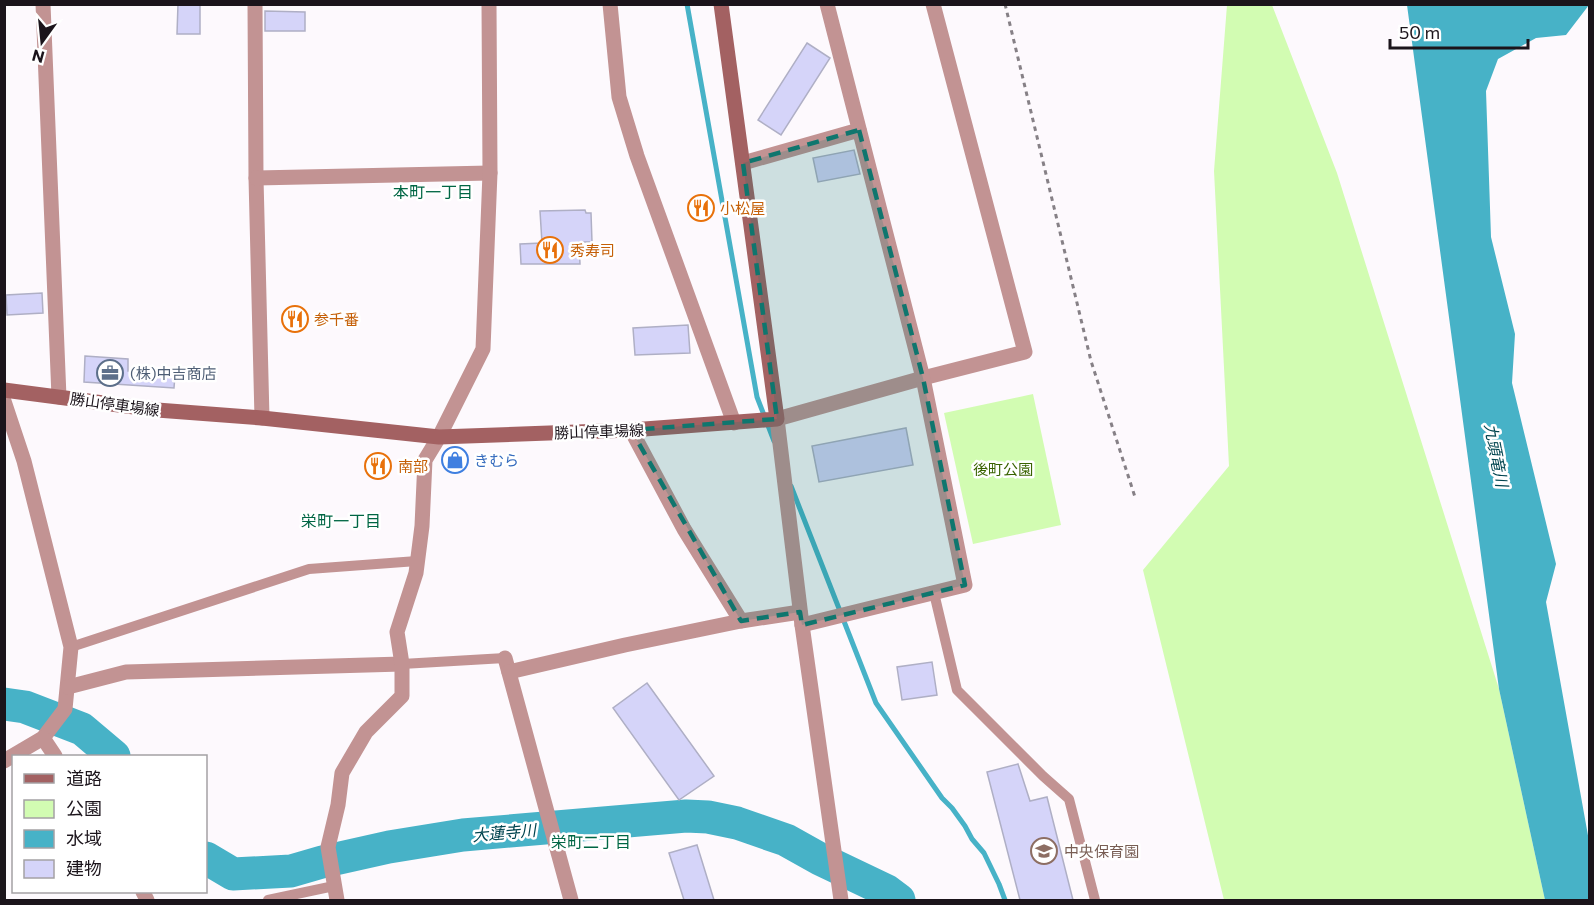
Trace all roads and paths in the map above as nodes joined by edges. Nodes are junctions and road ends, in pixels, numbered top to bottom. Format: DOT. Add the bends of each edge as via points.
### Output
graph roads {
  1 [pos="43,4"];
  2 [pos="255,4"];
  3 [pos="489,4"];
  4 [pos="610,4"];
  5 [pos="721,4"];
  6 [pos="827,4"];
  7 [pos="933,4"];
  8 [pos="1005,4"];
  9 [pos="859,130"];
  10 [pos="743,163"];
  11 [pos="490,173"];
  12 [pos="256,178"];
  13 [pos="923,378"];
  14 [pos="4,390"];
  15 [pos="59,397"];
  16 [pos="4,401"];
  17 [pos="262,418"];
  18 [pos="777,419"];
  19 [pos="734,423"];
  20 [pos="631,430"];
  21 [pos="440,437"];
  22 [pos="1135,497"];
  23 [pos="417,561"];
  24 [pos="934,593"];
  25 [pos="801,619"];
  26 [pos="741,621"];
  27 [pos="71,646"];
  28 [pos="402,664"];
  29 [pos="507,665"];
  30 [pos="68,687"];
  31 [pos="43,738"];
  32 [pos="14,755"];
  33 [pos="54,755"];
  34 [pos="336,893"];
  35 [pos="268,900"];
  36 [pos="571,900"];
  37 [pos="842,900"];
  38 [pos="1095,900"];
  1 -- 15 [label="street"];
  2 -- 12 [label="street"];
  3 -- 11 [label="street"];
  4 -- 19 [label="street" via="619,97"];
  5 -- 10 [label="main road"];
  6 -- 9 [label="street"];
  7 -- 13 [label="street" via="1025,352"];
  8 -- 22 [label="path" via="1091,361"];
  9 -- 10 [label="street"];
  9 -- 13 [label="street"];
  10 -- 18 [label="main road"];
  11 -- 12 [label="street"];
  11 -- 21 [label="street" via="483,349"];
  12 -- 17 [label="street"];
  13 -- 18 [label="street"];
  13 -- 24 [label="street" via="965,585"];
  14 -- 15 [label="main road, 勝山停車場線"];
  15 -- 17 [label="main road, 勝山停車場線"];
  16 -- 27 [label="street" via="24,461"];
  17 -- 21 [label="main road, 勝山停車場線"];
  18 -- 19 [label="main road, 勝山停車場線"];
  18 -- 25 [label="street"];
  19 -- 20 [label="main road, 勝山停車場線"];
  20 -- 21 [label="main road, 勝山停車場線"];
  20 -- 26 [label="street" via="684,529"];
  21 -- 23 [label="street" via="425,460"];
  23 -- 27 [label="lane" via="309,569"];
  23 -- 28 [label="street" via="397,632"];
  24 -- 25 [label="street"];
  24 -- 38 [label="lane" via="957,690 1069,799"];
  25 -- 26 [label="street"];
  25 -- 37 [label="street"];
  26 -- 29 [label="street"];
  27 -- 30 [label="street"];
  28 -- 29 [label="lane"];
  28 -- 30 [label="street" via="126,672"];
  28 -- 34 [label="street" via="402,696 366,732 342,773 328,847"];
  29 -- 36 [label="street"];
  30 -- 31 [label="street" via="65,709"];
  31 -- 32 [label="street"];
  31 -- 33 [label="street"];
  34 -- 35 [label="lane"];
}
